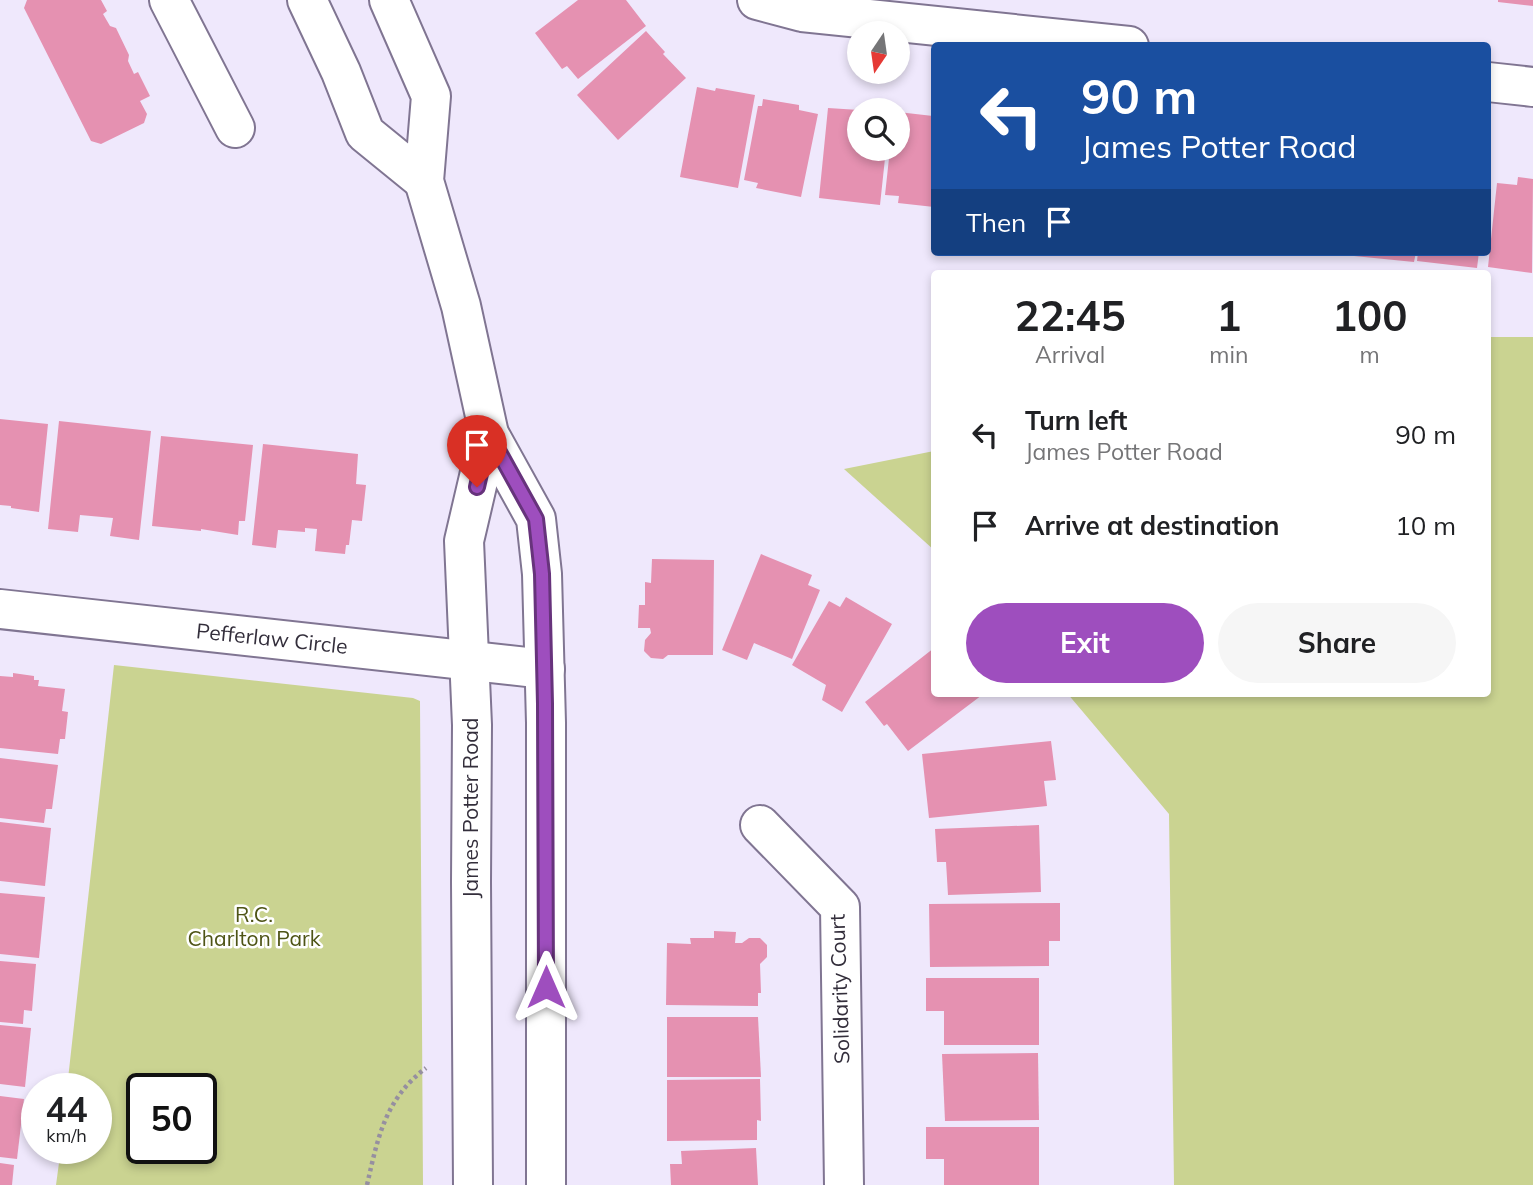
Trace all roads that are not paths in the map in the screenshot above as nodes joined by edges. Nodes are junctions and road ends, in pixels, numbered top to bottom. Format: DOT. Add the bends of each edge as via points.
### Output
graph roads {
  1 [pos="169,0"];
  2 [pos="307,0"];
  3 [pos="390,0"];
  4 [pos="757,0"];
  5 [pos="1091,42"];
  6 [pos="1491,82"];
  7 [pos="1533,87"];
  8 [pos="235,128"];
  9 [pos="424,181"];
  10 [pos="489,434"];
  11 [pos="0,609"];
  12 [pos="470,661"];
  13 [pos="545,669"];
  14 [pos="760,825"];
  15 [pos="473,1185"];
  16 [pos="546,1185"];
  17 [pos="844,1185"];
  1 -- 8 [label="main road"];
  2 -- 9 [label="main road" via="365,133"];
  3 -- 9 [label="main road, James Potter Road" via="430,96"];
  4 -- 5 [label="main road" via="802,12"];
  6 -- 7 [label="main road"];
  9 -- 10 [label="main road, James Potter Road" via="461,306"];
  10 -- 12 [label="main road, James Potter Road" via="464,541"];
  10 -- 13 [label="main road, James Potter Road" via="536,519"];
  11 -- 12 [label="main road, Pefferlaw Circle"];
  12 -- 13 [label="main road, Pefferlaw Circle"];
  12 -- 15 [label="main road, James Potter Road"];
  13 -- 16 [label="main road, James Potter Road"];
  14 -- 17 [label="main road, Solidarity Court" via="840,907"];
}
